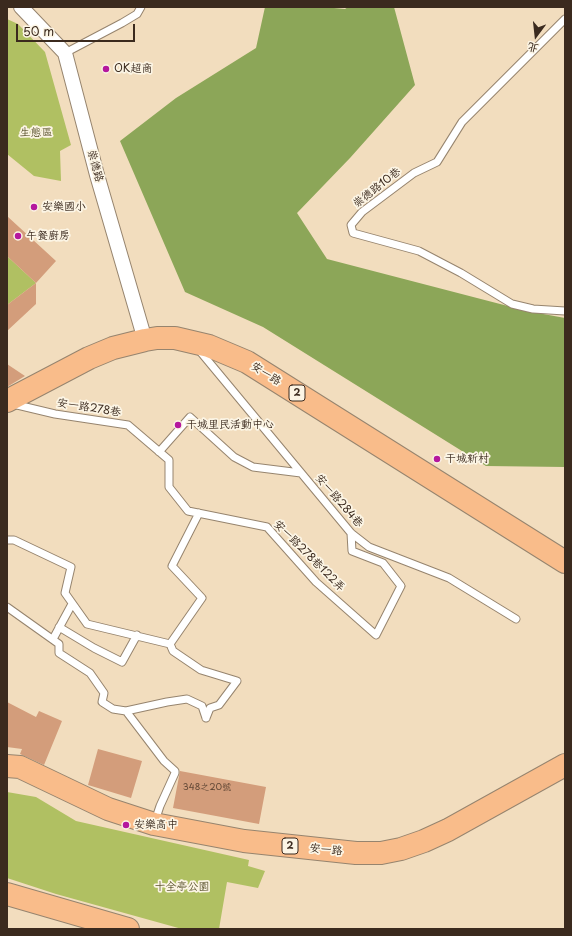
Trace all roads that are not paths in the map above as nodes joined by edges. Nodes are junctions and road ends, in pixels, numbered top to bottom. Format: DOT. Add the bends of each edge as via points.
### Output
graph roads {
  1 [pos="21,7"];
  2 [pos="141,7"];
  3 [pos="565,19"];
  4 [pos="65,53"];
  5 [pos="565,311"];
  6 [pos="145,340"];
  7 [pos="191,340"];
  8 [pos="7,402"];
  9 [pos="159,452"];
  10 [pos="301,473"];
  11 [pos="199,513"];
  12 [pos="351,533"];
  13 [pos="7,540"];
  14 [pos="565,562"];
  15 [pos="72,604"];
  16 [pos="7,607"];
  17 [pos="516,619"];
  18 [pos="59,627"];
  19 [pos="137,635"];
  20 [pos="52,639"];
  21 [pos="170,644"];
  22 [pos="126,711"];
  23 [pos="565,765"];
  24 [pos="7,766"];
  25 [pos="157,815"];
  26 [pos="7,894"];
  27 [pos="128,929"];
  1 -- 4 [label="street, 崇德路"];
  2 -- 4 [label="lane" via="137,14"];
  3 -- 5 [label="lane, 崇德路10巷" via="462,122 437,162 414,173 362,212 351,225 353,233 419,251 512,304 533,309"];
  4 -- 6 [label="street, 崇德路"];
  6 -- 7 [label="main road, 安一路 / 2"];
  6 -- 8 [label="main road, 安一路 / 2" via="112,348"];
  7 -- 10 [label="lane, 安一路284巷"];
  7 -- 14 [label="main road, 安一路 / 2" via="247,362"];
  8 -- 9 [label="lane, 安一路278巷" via="55,414 128,426"];
  9 -- 10 [label="lane" via="190,417 234,457 253,467"];
  9 -- 11 [label="lane, 安一路278巷122弄" via="169,460 169,487 188,511"];
  10 -- 12 [label="lane, 安一路284巷"];
  11 -- 12 [label="lane, 安一路278巷122弄" via="267,527 316,582 376,635 402,586 383,563 352,551"];
  11 -- 21 [label="lane" via="172,566 202,598"];
  12 -- 17 [label="lane, 安一路284巷" via="368,547 449,578"];
  13 -- 15 [label="lane" via="14,540 71,567 65,593"];
  15 -- 18 [label="lane"];
  15 -- 19 [label="lane" via="87,624"];
  16 -- 20 [label="lane"];
  18 -- 19 [label="lane" via="122,662"];
  18 -- 20 [label="lane"];
  19 -- 21 [label="lane"];
  20 -- 22 [label="lane" via="59,644 59,653 90,673 104,693 102,702 113,709"];
  21 -- 22 [label="lane" via="173,651 201,670 237,681 219,705 210,708 206,718 202,706 187,699"];
  22 -- 25 [label="lane" via="164,761 175,771"];
  23 -- 25 [label="main road, 安一路 / 2" via="442,832 401,849 381,853 356,853 244,840"];
  24 -- 25 [label="main road, 安一路 / 2" via="20,767 108,808"];
  26 -- 27 [label="main road"];
}
